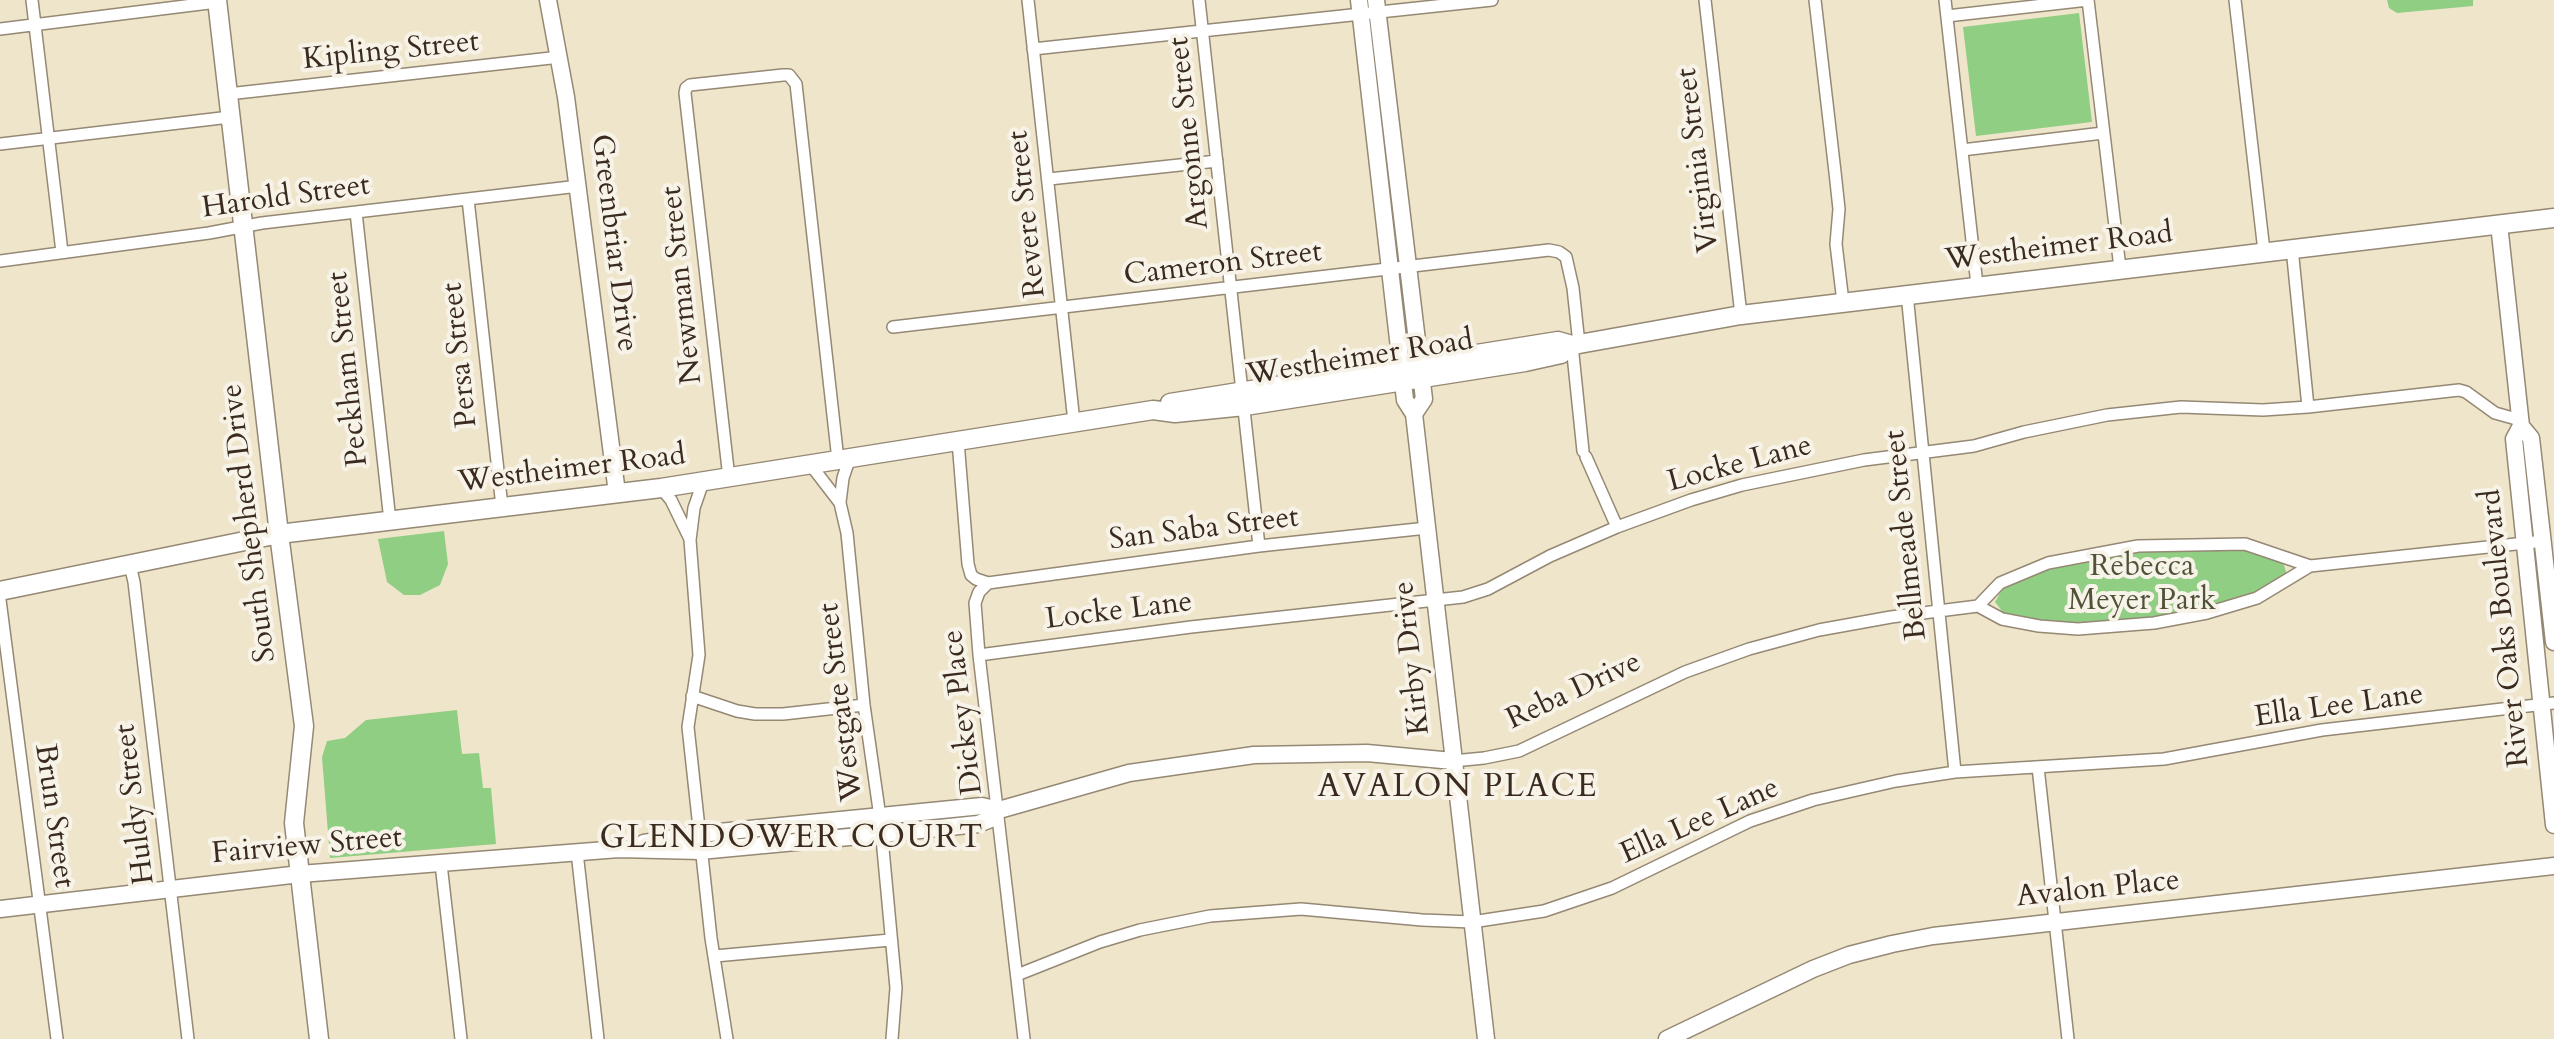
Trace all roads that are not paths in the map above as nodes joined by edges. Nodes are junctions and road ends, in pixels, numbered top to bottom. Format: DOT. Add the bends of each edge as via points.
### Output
graph roads {
  1 [pos="32,0"];
  2 [pos="548,0"];
  3 [pos="1028,0"];
  4 [pos="1199,0"];
  5 [pos="1492,0"];
  6 [pos="1705,0"];
  7 [pos="1815,0"];
  8 [pos="1945,0"];
  9 [pos="2088,0"];
  10 [pos="2235,0"];
  11 [pos="217,1"];
  12 [pos="1369,6"];
  13 [pos="1947,16"];
  14 [pos="35,25"];
  15 [pos="0,29"];
  16 [pos="1203,31"];
  17 [pos="1033,49"];
  18 [pos="560,57"];
  19 [pos="686,88"];
  20 [pos="228,94"];
  21 [pos="230,117"];
  22 [pos="2103,133"];
  23 [pos="48,138"];
  24 [pos="0,144"];
  25 [pos="1962,150"];
  26 [pos="1217,161"];
  27 [pos="1049,179"];
  28 [pos="579,186"];
  29 [pos="468,199"];
  30 [pos="356,212"];
  31 [pos="2554,218"];
  32 [pos="2499,224"];
  33 [pos="243,226"];
  34 [pos="2292,248"];
  35 [pos="2264,251"];
  36 [pos="62,252"];
  37 [pos="0,261"];
  38 [pos="1408,267"];
  39 [pos="2120,268"];
  40 [pos="1390,269"];
  41 [pos="1977,285"];
  42 [pos="1232,288"];
  43 [pos="1907,294"];
  44 [pos="1843,302"];
  45 [pos="1062,307"];
  46 [pos="1741,315"];
  47 [pos="893,327"];
  48 [pos="1575,344"];
  49 [pos="1411,372"];
  50 [pos="1244,398"];
  51 [pos="2308,407"];
  52 [pos="1074,422"];
  53 [pos="2520,423"];
  54 [pos="958,441"];
  55 [pos="1923,453"];
  56 [pos="844,459"];
  57 [pos="810,464"];
  58 [pos="729,478"];
  59 [pos="703,482"];
  60 [pos="661,488"];
  61 [pos="617,493"];
  62 [pos="840,503"];
  63 [pos="502,507"];
  64 [pos="390,521"];
  65 [pos="1617,527"];
  66 [pos="1427,528"];
  67 [pos="279,534"];
  68 [pos="690,540"];
  69 [pos="2544,541"];
  70 [pos="2524,544"];
  71 [pos="1259,546"];
  72 [pos="130,565"];
  73 [pos="2310,566"];
  74 [pos="988,583"];
  75 [pos="0,591"];
  76 [pos="0,600"];
  77 [pos="1436,602"];
  78 [pos="1978,606"];
  79 [pos="1939,611"];
  80 [pos="2554,642"];
  81 [pos="979,655"];
  82 [pos="692,696"];
  83 [pos="2548,704"];
  84 [pos="864,705"];
  85 [pos="1453,761"];
  86 [pos="2038,767"];
  87 [pos="1955,772"];
  88 [pos="999,810"];
  89 [pos="2554,825"];
  90 [pos="881,826"];
  91 [pos="700,843"];
  92 [pos="577,852"];
  93 [pos="441,864"];
  94 [pos="2554,866"];
  95 [pos="300,874"];
  96 [pos="170,889"];
  97 [pos="41,905"];
  98 [pos="0,909"];
  99 [pos="1472,922"];
  100 [pos="2056,922"];
  101 [pos="890,940"];
  102 [pos="715,956"];
  103 [pos="1017,975"];
  104 [pos="57,1039"];
  105 [pos="188,1039"];
  106 [pos="319,1039"];
  107 [pos="461,1039"];
  108 [pos="598,1039"];
  109 [pos="727,1039"];
  110 [pos="892,1039"];
  111 [pos="1024,1039"];
  112 [pos="1486,1039"];
  113 [pos="1667,1039"];
  114 [pos="2068,1039"];
  1 -- 14 [label="street"];
  2 -- 18 [label="street, Greenbriar Drive"];
  3 -- 17 [label="street, Revere Street"];
  4 -- 16 [label="street, Argonne Street"];
  5 -- 12 [label="street"];
  6 -- 46 [label="street, Virginia Street"];
  7 -- 44 [label="street" via="1838,197 1836,244"];
  8 -- 13 [label="street"];
  9 -- 13 [label="street"];
  9 -- 22 [label="street"];
  10 -- 35 [label="street"];
  11 -- 14 [label="street"];
  11 -- 20 [label="main road, South Shepherd Drive"];
  12 -- 16 [label="street"];
  12 -- 38 [label="street, Kirby Drive"];
  12 -- 40 [label="street, Kirby Drive"];
  13 -- 25 [label="street"];
  14 -- 15 [label="street"];
  14 -- 23 [label="street"];
  16 -- 17 [label="street"];
  16 -- 26 [label="street, Argonne Street"];
  17 -- 27 [label="street, Revere Street"];
  18 -- 20 [label="street, Kipling Street"];
  18 -- 28 [label="street, Greenbriar Drive"];
  19 -- 56 [label="street, Westgate Street" via="783,75 796,84"];
  19 -- 58 [label="street, Newman Street"];
  20 -- 21 [label="main road, South Shepherd Drive"];
  21 -- 23 [label="street"];
  21 -- 33 [label="main road, South Shepherd Drive"];
  22 -- 25 [label="street"];
  22 -- 39 [label="street"];
  23 -- 24 [label="street"];
  23 -- 36 [label="street"];
  25 -- 41 [label="street"];
  26 -- 27 [label="street"];
  26 -- 42 [label="street, Argonne Street"];
  27 -- 45 [label="street, Revere Street"];
  28 -- 29 [label="street, Harold Street"];
  28 -- 61 [label="street, Greenbriar Drive"];
  29 -- 30 [label="street, Harold Street"];
  29 -- 63 [label="street, Persa Street"];
  30 -- 33 [label="street, Harold Street"];
  30 -- 64 [label="street, Peckham Street"];
  31 -- 32 [label="main road, Westheimer Road"];
  32 -- 34 [label="main road, Westheimer Road"];
  32 -- 53 [label="street, River Oaks Boulevard"];
  33 -- 36 [label="street, Harold Street"];
  33 -- 67 [label="main road, South Shepherd Drive"];
  34 -- 35 [label="main road, Westheimer Road"];
  34 -- 51 [label="street"];
  35 -- 39 [label="main road, Westheimer Road"];
  36 -- 37 [label="street, Harold Street"];
  38 -- 40 [label="street, Cameron Street"];
  38 -- 48 [label="street, Cameron Street" via="1559,252 1566,257 1571,276"];
  38 -- 49 [label="street, Kirby Drive"];
  39 -- 41 [label="main road, Westheimer Road"];
  40 -- 42 [label="street, Cameron Street"];
  40 -- 49 [label="street, Kirby Drive"];
  41 -- 43 [label="main road, Westheimer Road"];
  42 -- 45 [label="street, Cameron Street"];
  42 -- 50 [label="street, Argonne Street"];
  43 -- 44 [label="main road, Westheimer Road"];
  43 -- 55 [label="street, Bellmeade Street"];
  44 -- 46 [label="main road, Westheimer Road"];
  45 -- 47 [label="street, Cameron Street"];
  45 -- 52 [label="street, Revere Street"];
  46 -- 48 [label="main road, Westheimer Road"];
  48 -- 49 [label="main road, Westheimer Road" via="1558,341"];
  48 -- 65 [label="street" via="1584,454"];
  49 -- 50 [label="main road, Westheimer Road"];
  49 -- 66 [label="street, Kirby Drive" via="1405,400 1414,414"];
  50 -- 52 [label="main road, Westheimer Road" via="1174,401 1153,410"];
  50 -- 71 [label="street, Argonne Street"];
  51 -- 53 [label="street, Locke Lane" via="2459,390"];
  51 -- 55 [label="street, Locke Lane" via="2181,407 2107,415"];
  52 -- 54 [label="main road, Westheimer Road"];
  53 -- 69 [label="street, River Oaks Boulevard" via="2531,438"];
  53 -- 70 [label="street, River Oaks Boulevard" via="2514,439"];
  54 -- 56 [label="main road, Westheimer Road"];
  54 -- 74 [label="street" via="968,564 971,575"];
  55 -- 65 [label="street, Locke Lane" via="1756,482"];
  55 -- 79 [label="street, Bellmeade Street"];
  56 -- 57 [label="main road, Westheimer Road"];
  56 -- 62 [label="street, Westgate Street"];
  57 -- 58 [label="main road, Westheimer Road"];
  57 -- 62 [label="street, Westgate Street"];
  58 -- 59 [label="main road, Westheimer Road"];
  59 -- 60 [label="main road, Westheimer Road"];
  59 -- 68 [label="street"];
  60 -- 61 [label="main road, Westheimer Road"];
  60 -- 68 [label="street"];
  61 -- 63 [label="main road, Westheimer Road"];
  62 -- 84 [label="street, Westgate Street"];
  63 -- 64 [label="main road, Westheimer Road"];
  64 -- 67 [label="main road, Westheimer Road"];
  65 -- 77 [label="street, Locke Lane" via="1476,594"];
  66 -- 71 [label="street, San Saba Street"];
  66 -- 77 [label="street, Kirby Drive"];
  67 -- 72 [label="main road, Westheimer Road"];
  67 -- 95 [label="main road, South Shepherd Drive" via="304,726 295,804"];
  68 -- 82 [label="street" via="699,655"];
  69 -- 70 [label="street"];
  69 -- 80 [label="street, River Oaks Boulevard"];
  70 -- 73 [label="street"];
  70 -- 83 [label="street, River Oaks Boulevard"];
  71 -- 74 [label="street, San Saba Street"];
  72 -- 75 [label="main road, Westheimer Road"];
  72 -- 96 [label="street, Huldy Street"];
  73 -- 78 [label="street" via="2257,598 2154,623 2078,629 2039,626 2002,619"];
  73 -- 78 [label="street" via="2245,544 2138,546 2048,563 2000,583"];
  74 -- 81 [label="street, Dickey Place" via="975,603"];
  76 -- 97 [label="street, Brun Street"];
  77 -- 81 [label="street, Locke Lane"];
  77 -- 85 [label="street, Kirby Drive"];
  78 -- 79 [label="street, Reba Drive"];
  79 -- 85 [label="street, Reba Drive" via="1819,630 1749,649 1685,672 1519,751"];
  79 -- 87 [label="street, Bellmeade Street"];
  81 -- 88 [label="street, Dickey Place"];
  82 -- 84 [label="street" via="755,714"];
  82 -- 91 [label="street" via="688,729"];
  83 -- 86 [label="street, Ella Lee Lane" via="2322,730 2127,764"];
  83 -- 89 [label="street, River Oaks Boulevard"];
  84 -- 90 [label="street, Westgate Street"];
  85 -- 88 [label="street, Reba Drive" via="1367,753 1254,755 1129,773"];
  85 -- 99 [label="street, Kirby Drive"];
  86 -- 87 [label="street, Ella Lee Lane"];
  86 -- 100 [label="street"];
  87 -- 99 [label="street, Ella Lee Lane" via="1789,807 1580,901"];
  88 -- 90 [label="street, Reba Drive" via="982,806"];
  88 -- 103 [label="street, Dickey Place"];
  90 -- 91 [label="street, Fairview Street"];
  90 -- 101 [label="street, Westgate Street"];
  91 -- 92 [label="street, Fairview Street"];
  91 -- 102 [label="street"];
  92 -- 93 [label="street, Fairview Street"];
  92 -- 108 [label="street"];
  93 -- 95 [label="street, Fairview Street"];
  93 -- 107 [label="street"];
  94 -- 100 [label="street, Avalon Place"];
  95 -- 96 [label="street, Fairview Street"];
  95 -- 106 [label="main road, South Shepherd Drive"];
  96 -- 97 [label="street, Fairview Street"];
  96 -- 105 [label="street, Huldy Street"];
  97 -- 98 [label="street, Fairview Street"];
  97 -- 104 [label="street, Brun Street"];
  99 -- 103 [label="street, Ella Lee Lane" via="1301,909 1210,916 1126,934"];
  99 -- 112 [label="street, Kirby Drive"];
  100 -- 113 [label="street, Avalon Place" via="1933,936 1849,955"];
  100 -- 114 [label="street"];
  101 -- 102 [label="street"];
  101 -- 110 [label="street, Westgate Street" via="896,988"];
  102 -- 109 [label="street"];
  103 -- 111 [label="street, Dickey Place"];
}
